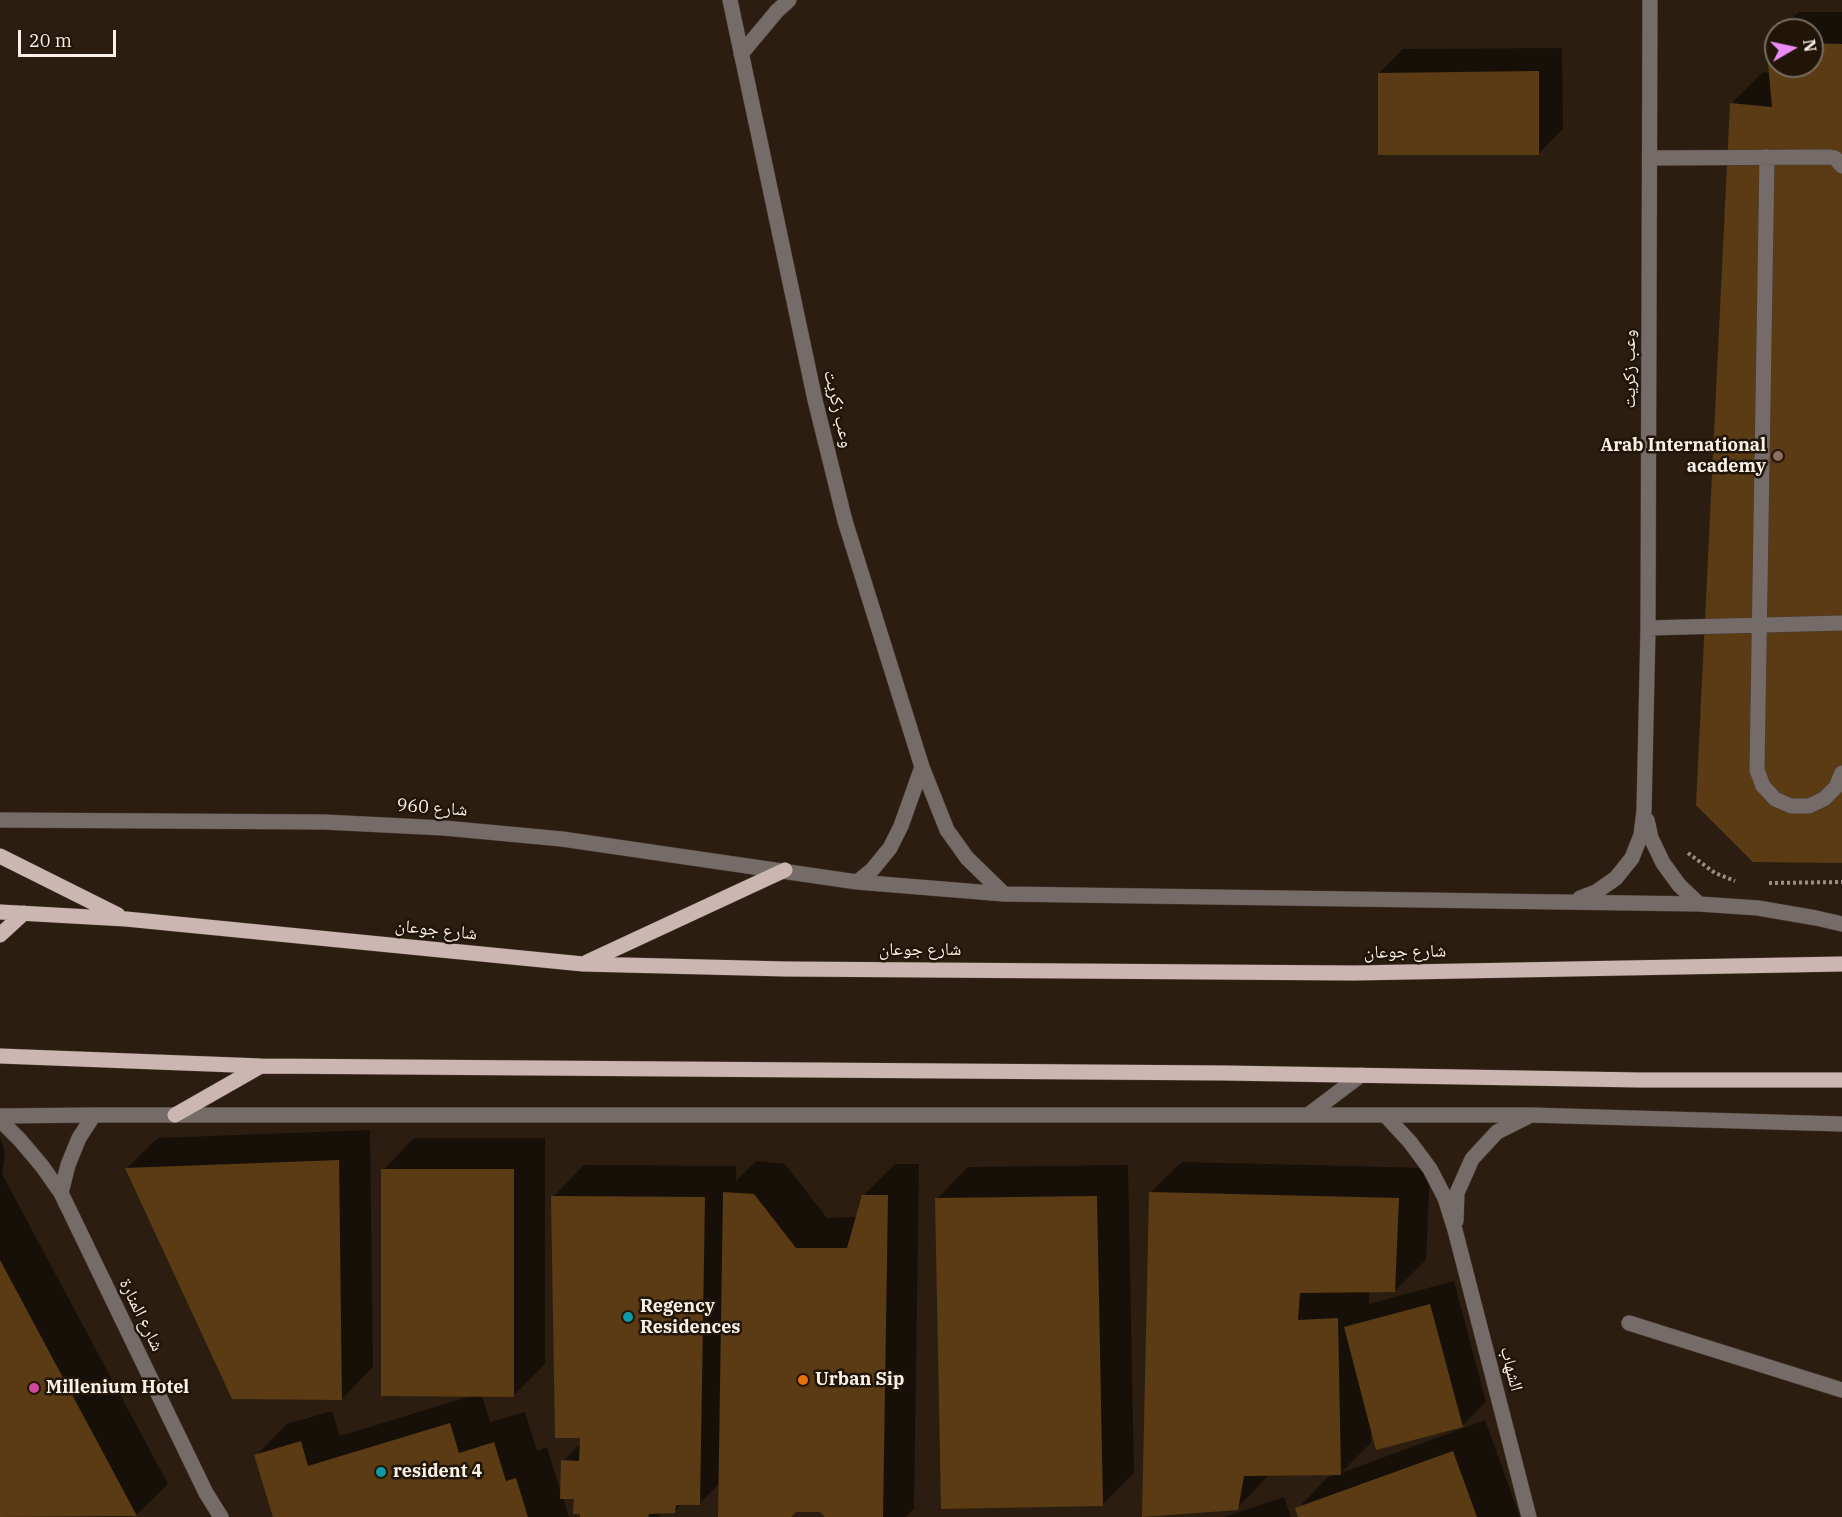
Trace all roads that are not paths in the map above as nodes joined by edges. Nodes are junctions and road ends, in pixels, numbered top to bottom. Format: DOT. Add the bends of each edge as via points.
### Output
graph roads {
  1 [pos="730,0"];
  2 [pos="789,0"];
  3 [pos="1650,0"];
  4 [pos="741,54"];
  5 [pos="1651,158"];
  6 [pos="1767,158"];
  7 [pos="1842,166"];
  8 [pos="1842,623"];
  9 [pos="1760,625"];
  10 [pos="1648,628"];
  11 [pos="922,767"];
  12 [pos="1842,773"];
  13 [pos="1644,811"];
  14 [pos="0,820"];
  15 [pos="0,856"];
  16 [pos="785,870"];
  17 [pos="857,882"];
  18 [pos="1004,894"];
  19 [pos="1573,901"];
  20 [pos="1699,904"];
  21 [pos="0,912"];
  22 [pos="24,913"];
  23 [pos="126,919"];
  24 [pos="1842,924"];
  25 [pos="0,935"];
  26 [pos="583,964"];
  27 [pos="1842,964"];
  28 [pos="0,1056"];
  29 [pos="261,1066"];
  30 [pos="1361,1076"];
  31 [pos="1842,1080"];
  32 [pos="94,1115"];
  33 [pos="175,1115"];
  34 [pos="1308,1115"];
  35 [pos="1385,1115"];
  36 [pos="1530,1115"];
  37 [pos="0,1118"];
  38 [pos="1842,1124"];
  39 [pos="61,1193"];
  40 [pos="1455,1230"];
  41 [pos="1629,1323"];
  42 [pos="1842,1390"];
  43 [pos="220,1517"];
  44 [pos="1529,1517"];
  1 -- 4 [label="street, وعب زكريت"];
  2 -- 4 [label="street"];
  3 -- 5 [label="street, وعب زكريت"];
  4 -- 11 [label="street, وعب زكريت" via="845,521"];
  5 -- 6 [label="street"];
  5 -- 10 [label="street, وعب زكريت"];
  6 -- 7 [label="street" via="1830,157"];
  6 -- 9 [label="street"];
  8 -- 9 [label="street"];
  9 -- 10 [label="street"];
  9 -- 12 [label="street" via="1757,770 1763,786 1775,799 1791,806 1809,806 1824,799 1836,787"];
  10 -- 13 [label="street, وعب زكريت"];
  11 -- 17 [label="street" via="890,848"];
  11 -- 18 [label="street, وعب زكريت" via="947,830 967,858"];
  13 -- 19 [label="street, وعب زكريت" via="1641,835 1632,858 1616,878"];
  13 -- 20 [label="street, وعب زكريت" via="1663,863"];
  14 -- 16 [label="street, شارع 960" via="324,822 444,828 562,839"];
  15 -- 23 [label="main road"];
  16 -- 17 [label="street, شارع 960"];
  16 -- 26 [label="main road"];
  17 -- 18 [label="street"];
  18 -- 19 [label="street"];
  19 -- 20 [label="street"];
  20 -- 24 [label="street" via="1758,908"];
  21 -- 22 [label="main road, شارع جوعان"];
  22 -- 23 [label="main road, شارع جوعان"];
  22 -- 25 [label="main road"];
  23 -- 26 [label="main road, شارع جوعان"];
  26 -- 27 [label="main road, شارع جوعان" via="1354,973"];
  28 -- 29 [label="main road"];
  29 -- 30 [label="main road"];
  29 -- 33 [label="main road"];
  30 -- 31 [label="main road"];
  30 -- 34 [label="street"];
  32 -- 33 [label="street"];
  32 -- 37 [label="street"];
  32 -- 39 [label="street" via="79,1138"];
  33 -- 34 [label="street"];
  34 -- 35 [label="street"];
  35 -- 36 [label="street"];
  35 -- 40 [label="street, الشهاب" via="1430,1169"];
  36 -- 38 [label="street"];
  36 -- 40 [label="street, الشهاب" via="1497,1132 1472,1159 1457,1193"];
  37 -- 39 [label="street, شارع المنارة"];
  39 -- 43 [label="street, شارع المنارة"];
  40 -- 44 [label="street, الشهاب"];
  41 -- 42 [label="street"];
}
